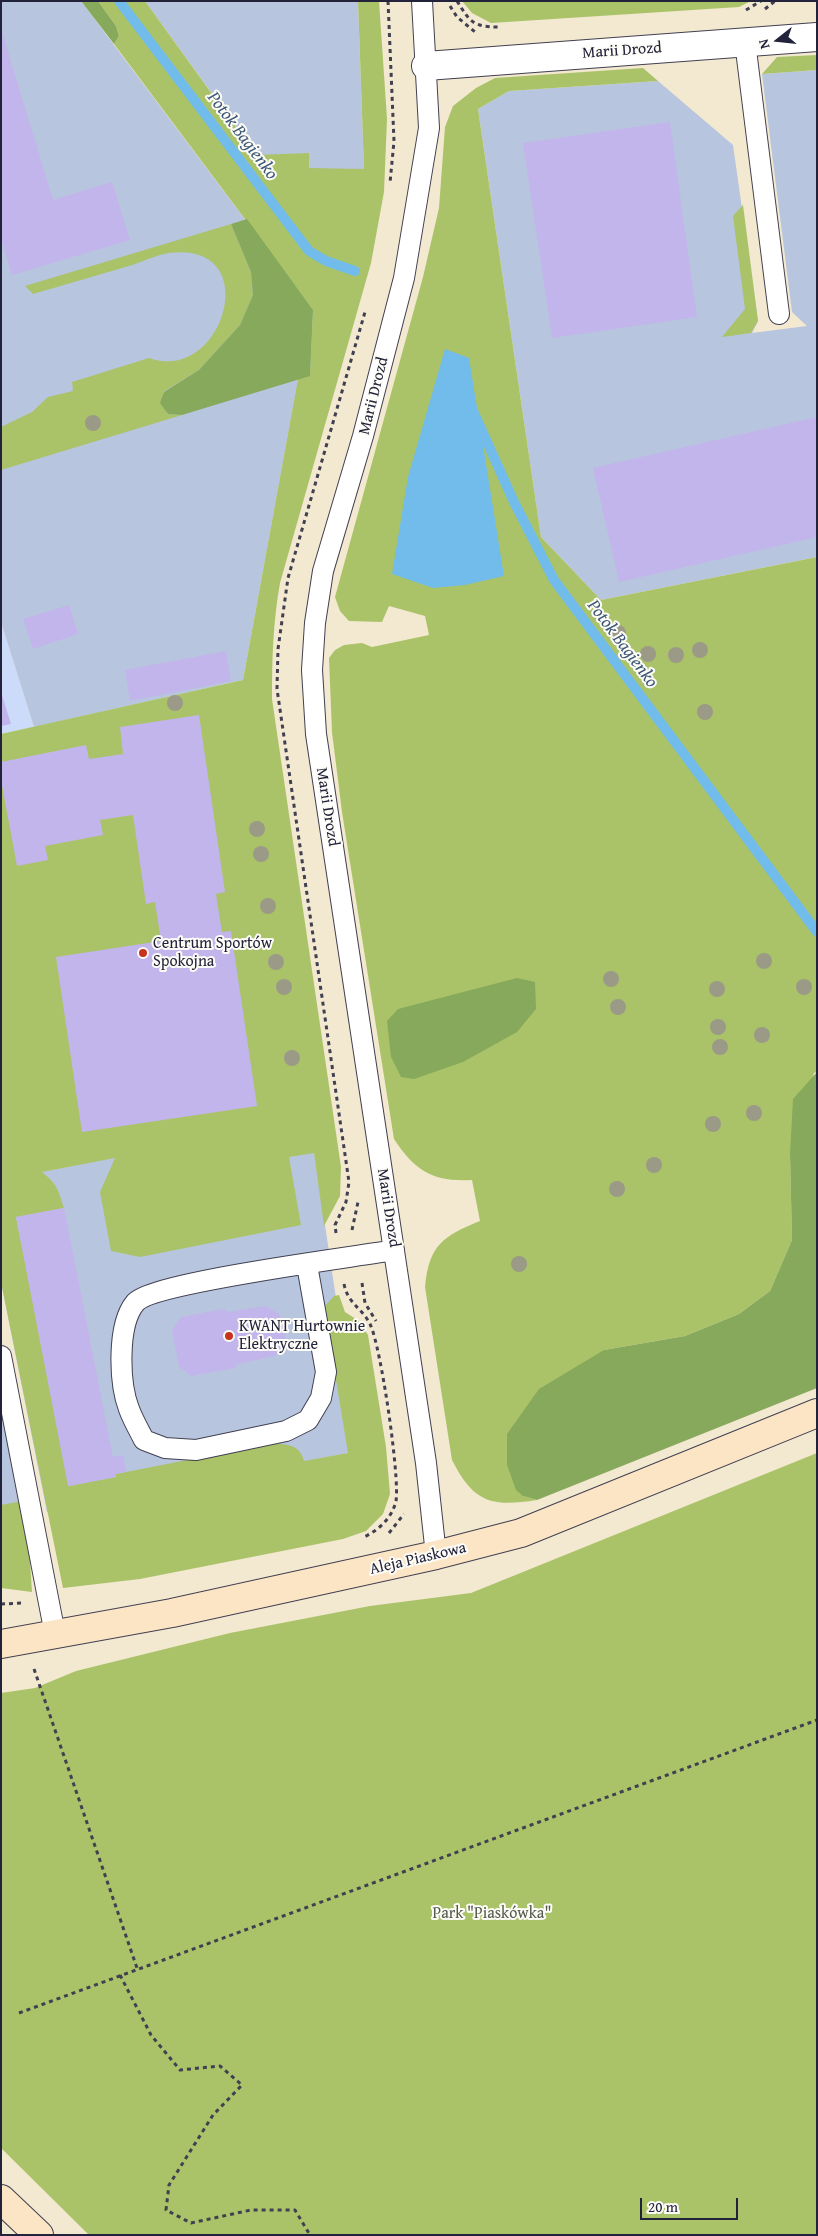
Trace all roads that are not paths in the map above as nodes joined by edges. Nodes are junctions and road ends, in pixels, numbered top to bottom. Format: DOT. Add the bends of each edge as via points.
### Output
graph roads {
  1 [pos="422,1"];
  2 [pos="817,37"];
  3 [pos="745,42"];
  4 [pos="426,66"];
  5 [pos="779,314"];
  6 [pos="394,1250"];
  7 [pos="307,1264"];
  8 [pos="1,1356"];
  9 [pos="4,1386"];
  10 [pos="817,1413"];
  11 [pos="436,1556"];
  12 [pos="55,1634"];
  13 [pos="1,1644"];
  14 [pos="1,2199"];
  15 [pos="39,2235"];
  1 -- 4 [label="lane, Marii Drozd"];
  2 -- 3 [label="street, Marii Drozd"];
  3 -- 4 [label="street, Marii Drozd"];
  3 -- 5 [label="lane"];
  4 -- 6 [label="lane, Marii Drozd" via="429,128 404,278 364,436 323,571 312,670 317,744"];
  6 -- 7 [label="lane"];
  6 -- 11 [label="lane, Marii Drozd" via="426,1463"];
  7 -- 7 [label="lane" via="326,1372 321,1398 308,1420 286,1431 196,1450 165,1448 144,1440 128,1408 121,1365 125,1322 136,1302 159,1291"];
  8 -- 9 [label="lane"];
  9 -- 12 [label="lane"];
  10 -- 11 [label="street, Aleja Piaskowa" via="521,1533"];
  11 -- 12 [label="street, Aleja Piaskowa" via="172,1613"];
  12 -- 13 [label="street, Aleja Piaskowa"];
  14 -- 15 [label="street"];
}
